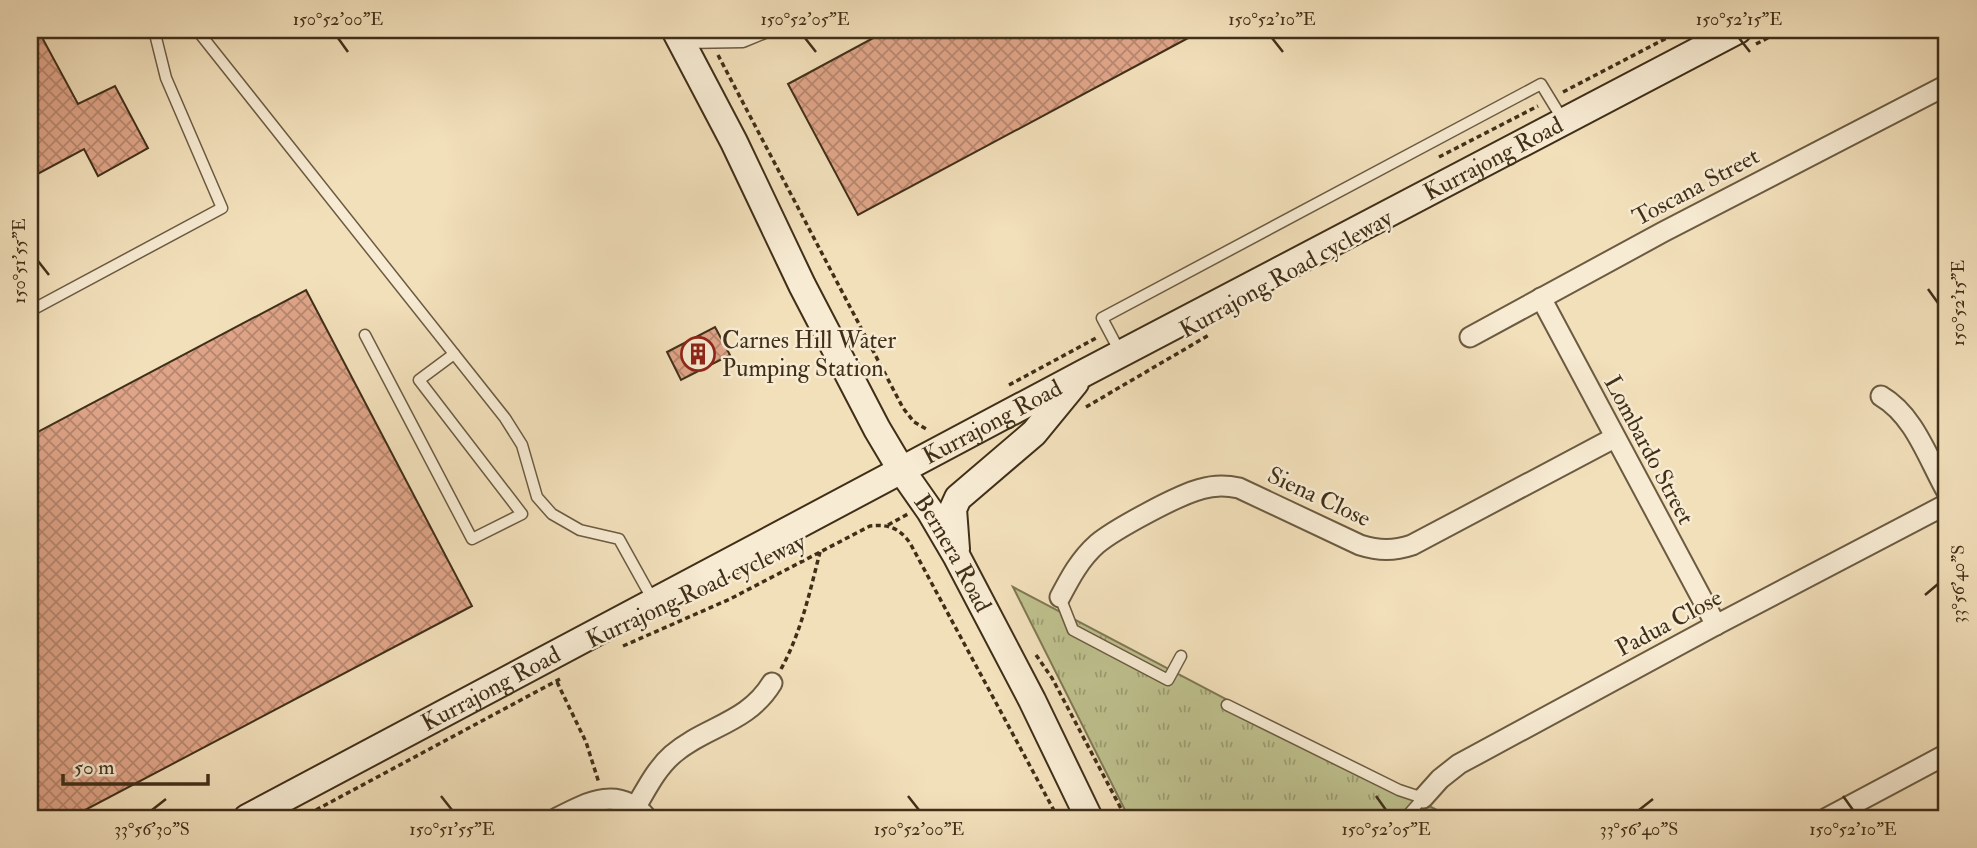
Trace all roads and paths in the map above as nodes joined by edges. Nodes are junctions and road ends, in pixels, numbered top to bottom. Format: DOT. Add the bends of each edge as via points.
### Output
graph roads {
  1 [pos="154,30"];
  2 [pos="197,30"];
  3 [pos="772,30"];
  4 [pos="1783,30"];
  5 [pos="678,37"];
  6 [pos="1742,40"];
  7 [pos="713,42"];
  8 [pos="1947,85"];
  9 [pos="1564,121"];
  10 [pos="1541,298"];
  11 [pos="30,311"];
  12 [pos="1215,331"];
  13 [pos="365,335"];
  14 [pos="1470,337"];
  15 [pos="454,354"];
  16 [pos="1121,354"];
  17 [pos="1083,373"];
  18 [pos="1881,396"];
  19 [pos="1083,409"];
  20 [pos="928,429"];
  21 [pos="1614,438"];
  22 [pos="902,471"];
  23 [pos="1947,492"];
  24 [pos="1947,504"];
  25 [pos="820,552"];
  26 [pos="957,557"];
  27 [pos="1060,597"];
  28 [pos="654,603"];
  29 [pos="1716,625"];
  30 [pos="620,647"];
  31 [pos="1031,648"];
  32 [pos="1181,656"];
  33 [pos="566,675"];
  34 [pos="557,681"];
  35 [pos="772,683"];
  36 [pos="1227,705"];
  37 [pos="1947,754"];
  38 [pos="1423,798"];
  39 [pos="603,799"];
  40 [pos="641,813"];
  41 [pos="247,818"];
  42 [pos="301,818"];
  43 [pos="557,818"];
  44 [pos="1058,818"];
  45 [pos="1089,818"];
  46 [pos="1126,818"];
  47 [pos="1405,818"];
  48 [pos="1827,818"];
  1 -- 11 [label="lane" via="166,78 222,208"];
  2 -- 15 [label="lane"];
  3 -- 7 [label="lane" via="743,42"];
  4 -- 6 [label="path"];
  5 -- 7 [label="lane"];
  5 -- 22 [label="main road, Bernera Road" via="802,285"];
  6 -- 9 [label="main road, Kurrajong Road"];
  7 -- 20 [label="path" via="903,408 914,422"];
  8 -- 10 [label="street, Toscana Street"];
  9 -- 16 [label="main road, Kurrajong Road"];
  9 -- 16 [label="lane" via="1541,84 1102,318"];
  10 -- 14 [label="street, Toscana Street"];
  10 -- 21 [label="street, Lombardo Street"];
  12 -- 19 [label="path, Kurrajong Road cycleway"];
  13 -- 15 [label="lane" via="472,539 522,514 419,380"];
  15 -- 28 [label="lane" via="522,444 537,497 552,514 580,530 619,539"];
  16 -- 17 [label="main road, Kurrajong Road"];
  17 -- 22 [label="main road, Kurrajong Road"];
  17 -- 26 [label="main road" via="1034,433 958,498 953,509"];
  18 -- 23 [label="street" via="1907,417"];
  21 -- 27 [label="street, Siena Close" via="1399,549 1360,545 1239,488 1202,488 1097,544"];
  21 -- 29 [label="street, Lombardo Street"];
  22 -- 26 [label="main road, Bernera Road"];
  22 -- 28 [label="main road, Kurrajong Road"];
  24 -- 29 [label="street, Padua Close"];
  25 -- 30 [label="path, Kurrajong Road cycleway" via="730,599"];
  25 -- 35 [label="path" via="788,656"];
  25 -- 44 [label="path, Kurrajong Road cycleway" via="870,526 888,525 911,543"];
  26 -- 45 [label="main road, Bernera Road"];
  27 -- 32 [label="lane" via="1073,630 1168,680"];
  28 -- 41 [label="main road, Kurrajong Road"];
  29 -- 38 [label="street, Padua Close" via="1459,764"];
  31 -- 46 [label="path" via="1052,678"];
  33 -- 34 [label="path, Kurrajong Road cycleway"];
  34 -- 39 [label="path" via="586,743"];
  34 -- 42 [label="path, Kurrajong Road cycleway"];
  35 -- 40 [label="street" via="744,714 673,754 661,767"];
  36 -- 38 [label="lane"];
  37 -- 48 [label="street"];
  38 -- 47 [label="lane"];
  39 -- 40 [label="street" via="618,800"];
  39 -- 43 [label="street"];
}
